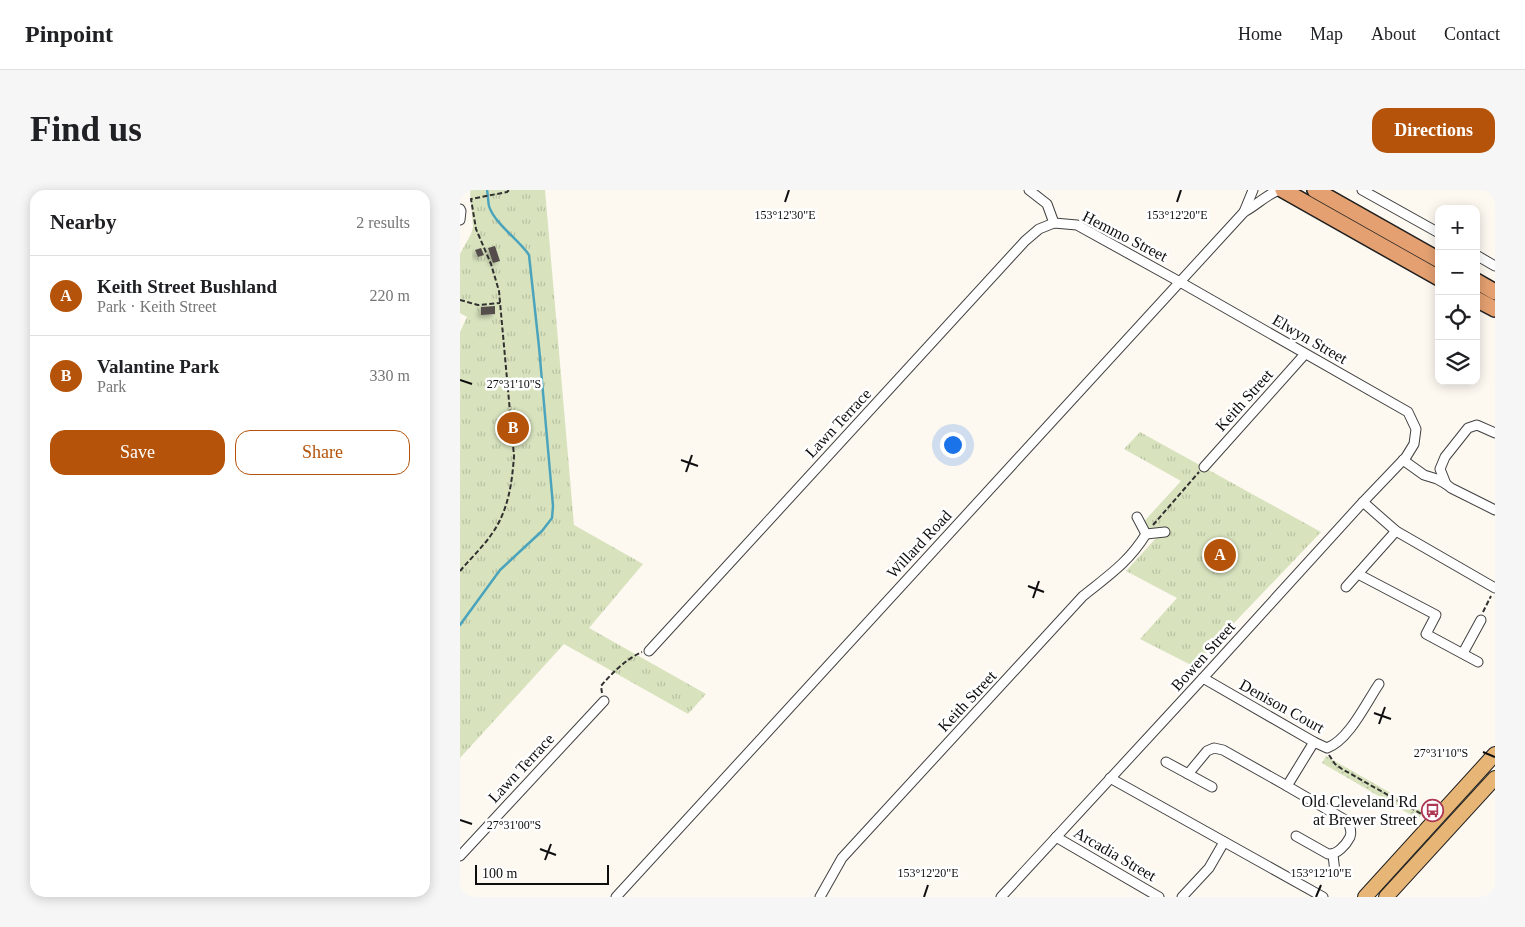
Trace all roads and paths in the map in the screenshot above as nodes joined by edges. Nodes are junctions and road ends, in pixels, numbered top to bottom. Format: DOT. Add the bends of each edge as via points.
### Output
graph roads {
  1 [pos="509,190"];
  2 [pos="1030,190"];
  3 [pos="1253,190"];
  4 [pos="1281,190"];
  5 [pos="1315,190"];
  6 [pos="1362,190"];
  7 [pos="1378,194"];
  8 [pos="460,209"];
  9 [pos="1244,212"];
  10 [pos="460,220"];
  11 [pos="1054,223"];
  12 [pos="1435,231"];
  13 [pos="1480,257"];
  14 [pos="1435,258"];
  15 [pos="1495,266"];
  16 [pos="1435,276"];
  17 [pos="1180,282"];
  18 [pos="1480,283"];
  19 [pos="1495,292"];
  20 [pos="460,300"];
  21 [pos="1480,301"];
  22 [pos="500,303"];
  23 [pos="1495,310"];
  24 [pos="1305,354"];
  25 [pos="1416,430"];
  26 [pos="1495,433"];
  27 [pos="1404,459"];
  28 [pos="1204,467"];
  29 [pos="1440,469"];
  30 [pos="1446,484"];
  31 [pos="1362,502"];
  32 [pos="1495,510"];
  33 [pos="1137,517"];
  34 [pos="1165,532"];
  35 [pos="1396,532"];
  36 [pos="1146,534"];
  37 [pos="460,571"];
  38 [pos="1358,574"];
  39 [pos="1346,587"];
  40 [pos="1494,587"];
  41 [pos="1481,620"];
  42 [pos="649,651"];
  43 [pos="1463,653"];
  44 [pos="1478,662"];
  45 [pos="1203,678"];
  46 [pos="1379,684"];
  47 [pos="604,701"];
  48 [pos="1314,742"];
  49 [pos="1327,748"];
  50 [pos="1166,762"];
  51 [pos="1493,762"];
  52 [pos="1188,774"];
  53 [pos="1110,778"];
  54 [pos="1495,778"];
  55 [pos="1287,786"];
  56 [pos="1212,787"];
  57 [pos="1425,816"];
  58 [pos="1296,836"];
  59 [pos="1056,837"];
  60 [pos="1224,842"];
  61 [pos="1333,854"];
  62 [pos="460,856"];
  63 [pos="1335,872"];
  64 [pos="616,897"];
  65 [pos="820,897"];
  66 [pos="1001,897"];
  67 [pos="1159,897"];
  68 [pos="1182,897"];
  69 [pos="1322,897"];
  70 [pos="1365,897"];
  71 [pos="1386,897"];
  1 -- 22 [label="path" via="471,199 474,221 491,264"];
  2 -- 11 [label="street" via="1047,204"];
  3 -- 9 [label="street, Willard Road"];
  4 -- 9 [label="street, Willard Road" via="1266,196"];
  4 -- 16 [label="highway"];
  5 -- 14 [label="highway"];
  6 -- 7 [label="street"];
  7 -- 12 [label="street"];
  8 -- 10 [label="street"];
  9 -- 17 [label="street, Willard Road"];
  11 -- 17 [label="street, Hemmo Street" via="1077,226"];
  11 -- 42 [label="street, Lawn Terrace" via="1039,229 1025,241"];
  13 -- 15 [label="street"];
  17 -- 24 [label="street, Elwyn Street"];
  17 -- 64 [label="street, Willard Road"];
  18 -- 19 [label="highway"];
  20 -- 22 [label="path" via="478,306"];
  21 -- 23 [label="highway"];
  22 -- 37 [label="path" via="514,456 513,482 507,504 492,534"];
  24 -- 25 [label="street, Elwyn Street" via="1408,412"];
  24 -- 28 [label="street, Keith Street"];
  25 -- 27 [label="street, Bowen Street" via="1414,444"];
  26 -- 29 [label="street" via="1477,425 1468,428 1445,457"];
  27 -- 29 [label="street" via="1428,471"];
  27 -- 30 [label="street" via="1424,475"];
  27 -- 31 [label="street, Bowen Street"];
  28 -- 36 [label="path"];
  29 -- 30 [label="street"];
  30 -- 32 [label="street"];
  31 -- 35 [label="street"];
  31 -- 45 [label="street, Bowen Street"];
  33 -- 36 [label="street"];
  34 -- 36 [label="street"];
  35 -- 38 [label="street"];
  35 -- 40 [label="street"];
  36 -- 65 [label="street, Keith Street" via="1127,561 1083,596 842,858"];
  38 -- 39 [label="street"];
  38 -- 43 [label="street" via="1436,615 1426,634"];
  40 -- 41 [label="path"];
  41 -- 43 [label="street"];
  42 -- 47 [label="path" via="640,652 609,677 601,686"];
  43 -- 44 [label="street"];
  45 -- 48 [label="street, Denison Court"];
  45 -- 53 [label="street, Bowen Street"];
  46 -- 49 [label="street, Denison Court" via="1347,733"];
  47 -- 62 [label="street, Lawn Terrace"];
  48 -- 49 [label="street, Denison Court"];
  48 -- 55 [label="street"];
  49 -- 57 [label="path" via="1330,758 1342,770"];
  50 -- 52 [label="street"];
  51 -- 70 [label="main road"];
  52 -- 55 [label="street" via="1207,751 1214,748"];
  52 -- 56 [label="street"];
  53 -- 59 [label="street, Bowen Street"];
  53 -- 60 [label="street"];
  54 -- 71 [label="main road"];
  55 -- 61 [label="street" via="1348,821 1350,836"];
  58 -- 61 [label="street"];
  59 -- 66 [label="street, Bowen Street"];
  59 -- 67 [label="street, Arcadia Street"];
  60 -- 68 [label="street" via="1205,873"];
  60 -- 69 [label="street"];
  61 -- 63 [label="street"];
}
